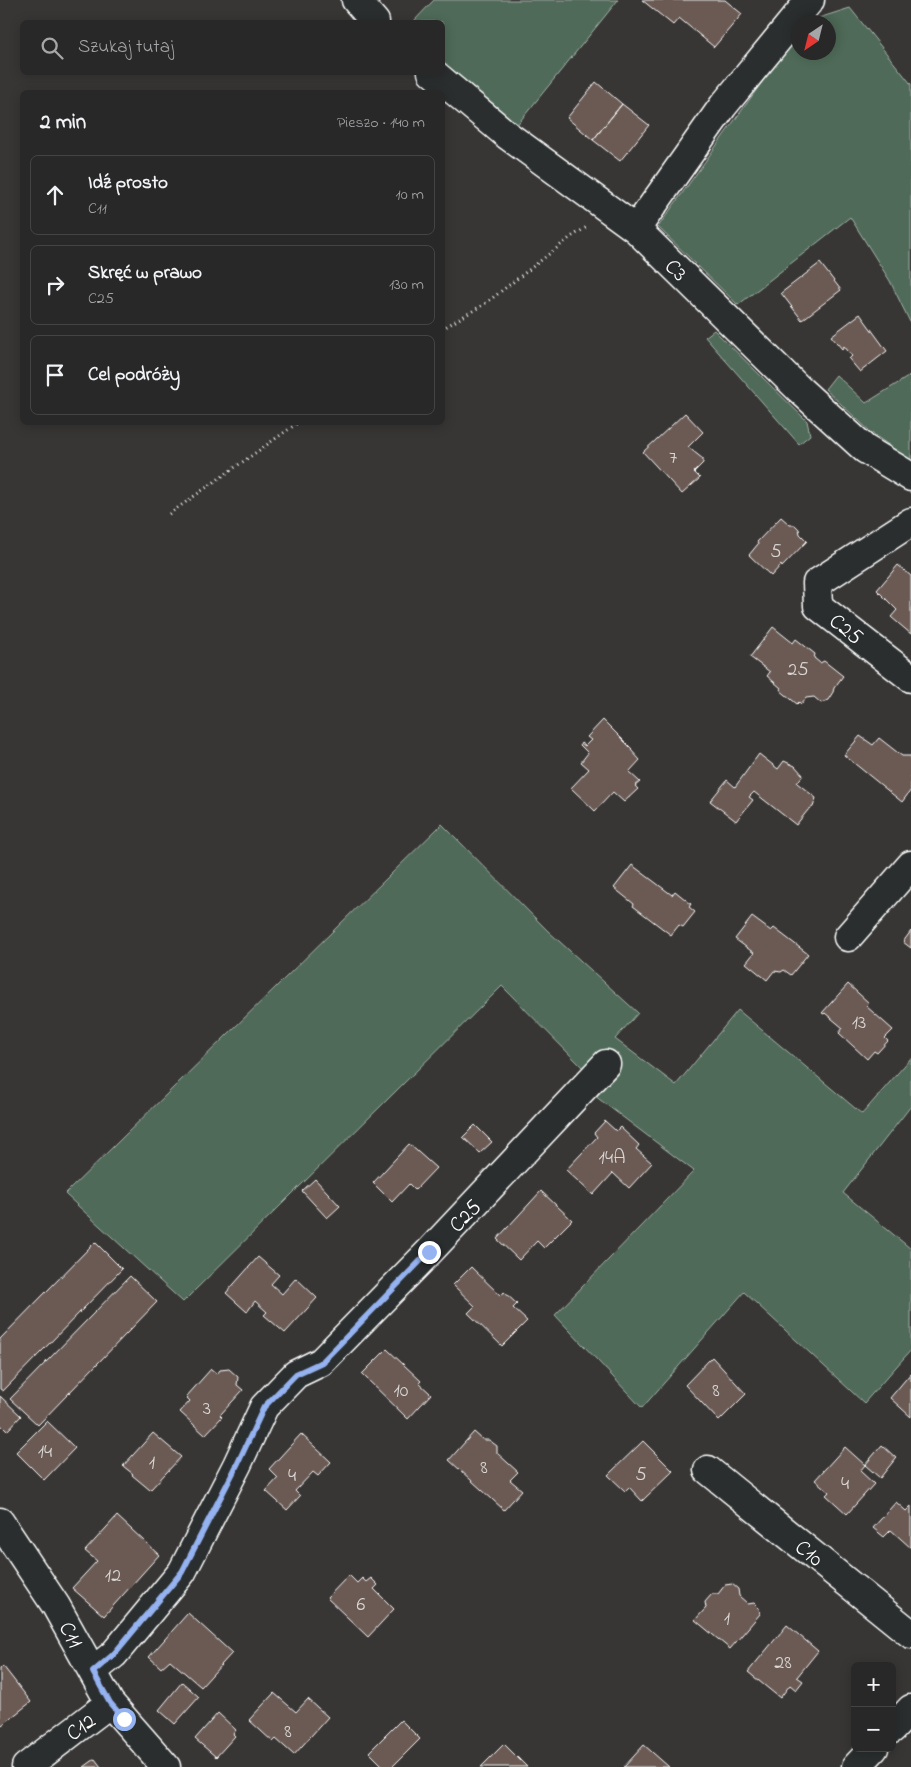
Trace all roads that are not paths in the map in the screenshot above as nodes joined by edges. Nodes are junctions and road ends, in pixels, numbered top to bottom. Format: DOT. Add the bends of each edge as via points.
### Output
graph roads {
  1 [pos="356,0"];
  2 [pos="810,0"];
  3 [pos="373,20"];
  4 [pos="436,75"];
  5 [pos="636,229"];
  6 [pos="911,477"];
  7 [pos="911,522"];
  8 [pos="911,678"];
  9 [pos="911,865"];
  10 [pos="848,937"];
  11 [pos="606,1064"];
  12 [pos="708,1470"];
  13 [pos="0,1522"];
  14 [pos="911,1634"];
  15 [pos="93,1672"];
  16 [pos="110,1703"];
  17 [pos="911,1709"];
  18 [pos="896,1725"];
  19 [pos="870,1752"];
  20 [pos="26,1767"];
  21 [pos="166,1767"];
  22 [pos="856,1767"];
  1 -- 3 [label="street"];
  2 -- 5 [label="street" via="723,106"];
  4 -- 5 [label="street, C3" via="507,135"];
  5 -- 6 [label="street, C3" via="865,449"];
  7 -- 8 [label="street, C25" via="817,584 818,606"];
  9 -- 10 [label="street"];
  11 -- 15 [label="street, C25" via="322,1362 296,1374 264,1407 182,1572 114,1654"];
  12 -- 14 [label="street, C10"];
  13 -- 15 [label="street, C11" via="56,1606"];
  15 -- 16 [label="street, C11"];
  16 -- 20 [label="street, C12"];
  16 -- 21 [label="street, C11"];
  17 -- 18 [label="street"];
  19 -- 22 [label="street"];
}
